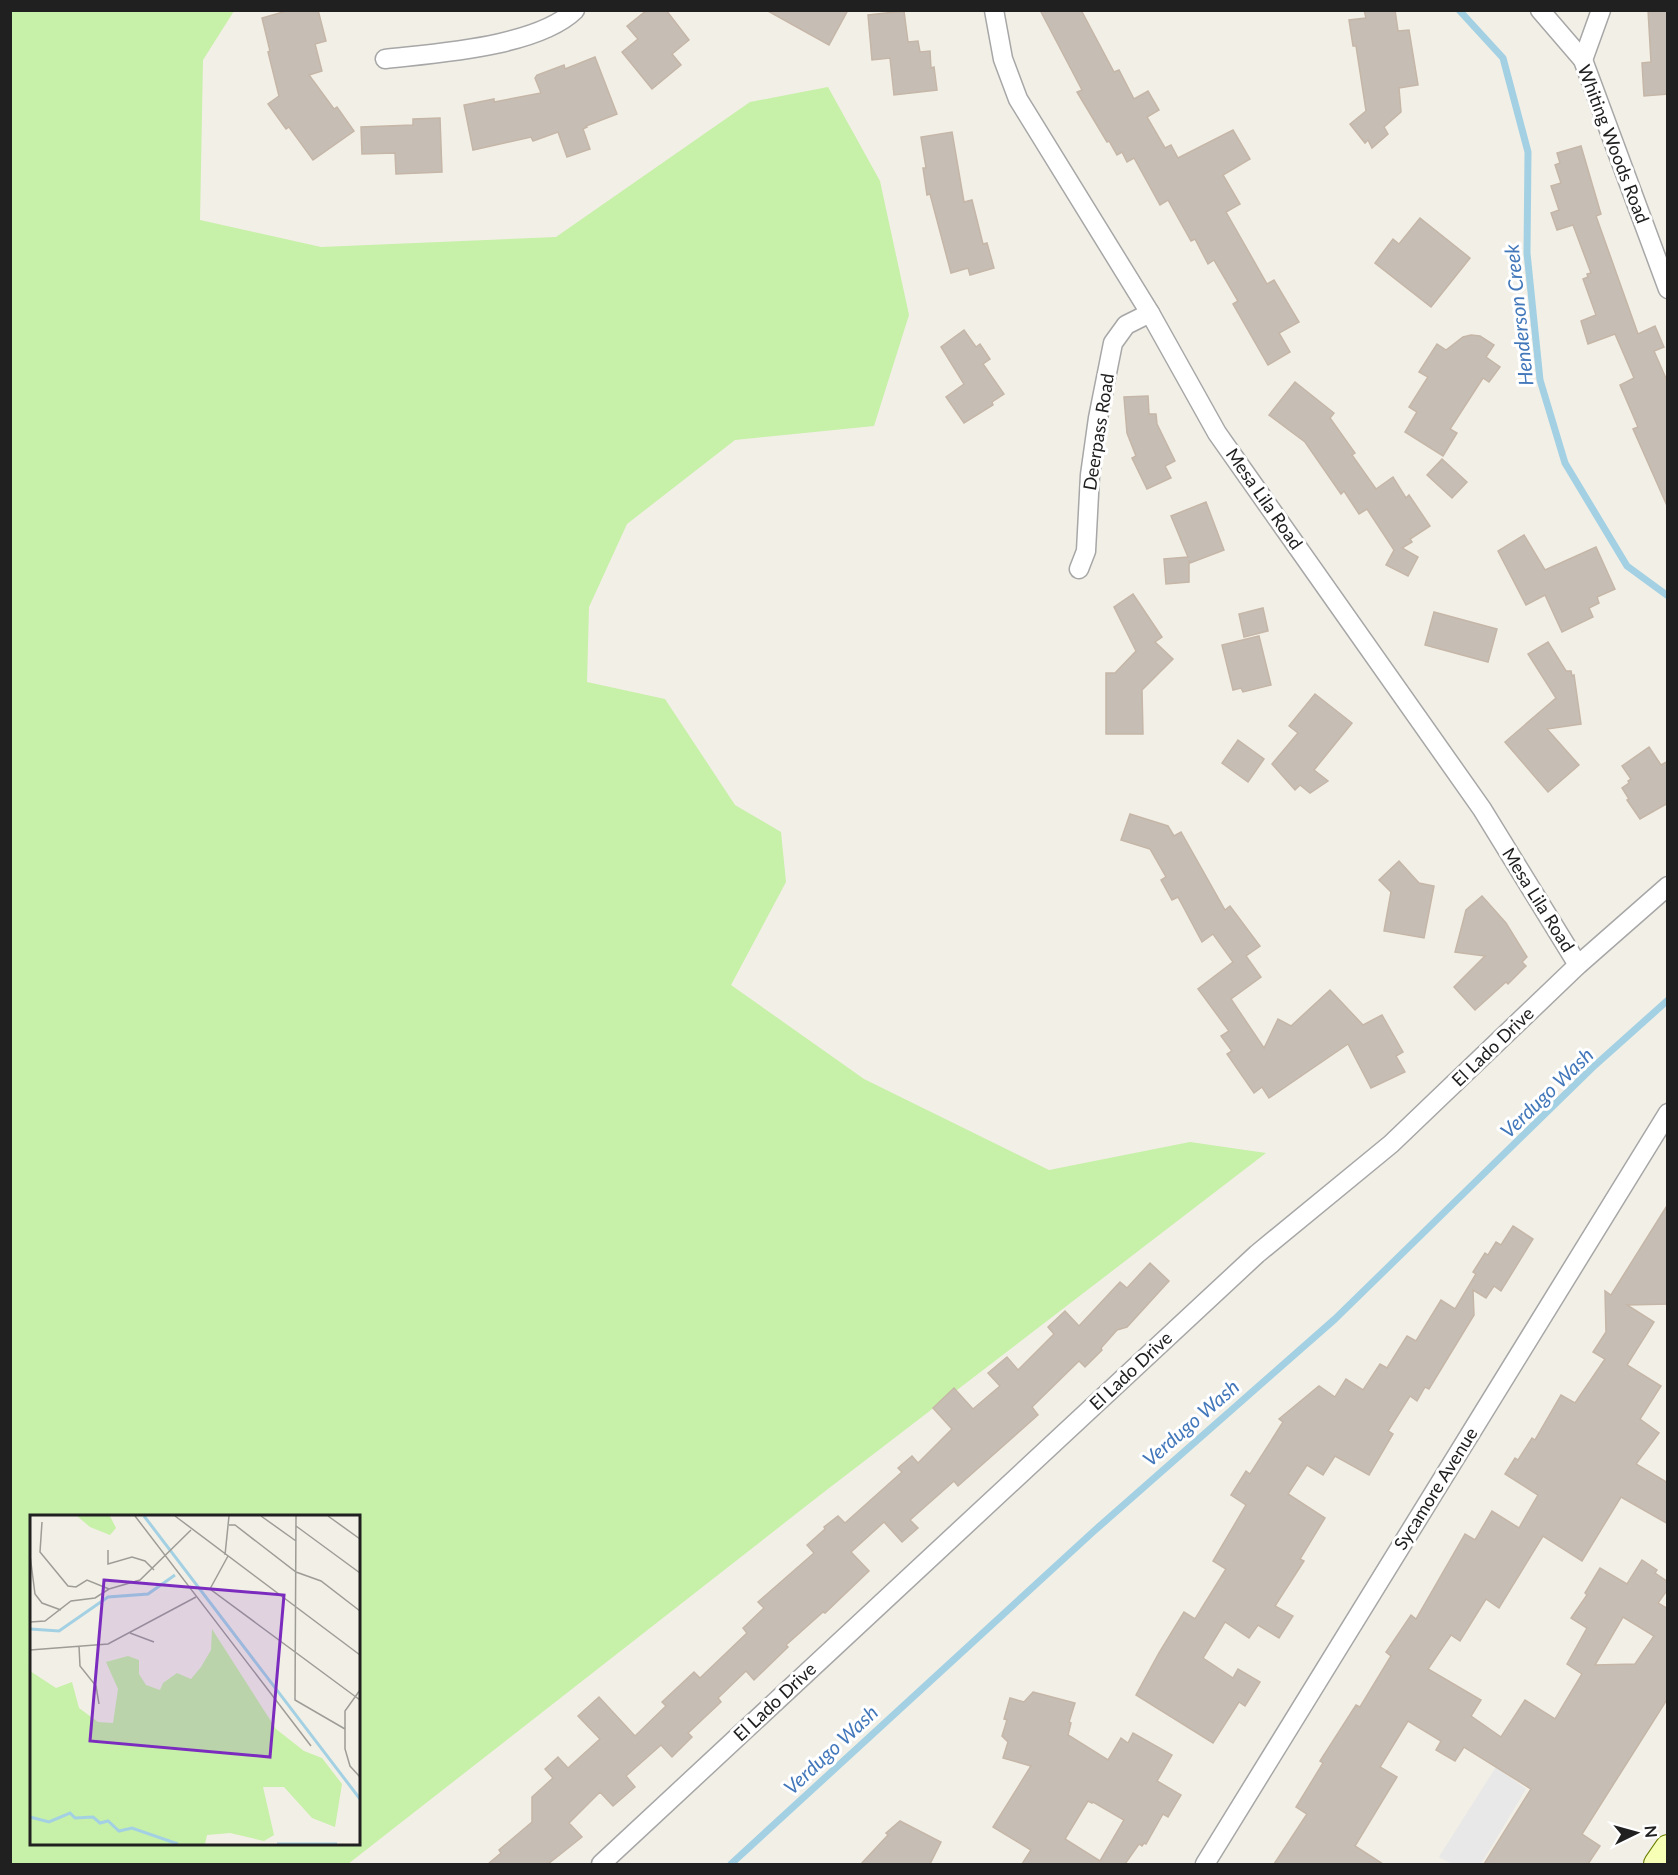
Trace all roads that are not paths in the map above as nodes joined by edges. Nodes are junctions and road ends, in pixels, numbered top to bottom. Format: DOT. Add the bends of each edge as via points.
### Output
graph roads {
  1 [pos="575,10"];
  2 [pos="994,10"];
  3 [pos="1540,10"];
  4 [pos="1601,10"];
  5 [pos="385,59"];
  6 [pos="1583,60"];
  7 [pos="1668,289"];
  8 [pos="1150,313"];
  9 [pos="1079,569"];
  10 [pos="1668,886"];
  11 [pos="1578,965"];
  12 [pos="1668,1113"];
  13 [pos="1668,1848"];
  14 [pos="601,1864"];
  15 [pos="1204,1864"];
  16 [pos="1657,1864"];
  1 -- 5 [label="street" via="539,32 483,47"];
  2 -- 8 [label="street, Mesa Lila Road" via="1003,59 1018,99"];
  3 -- 6 [label="street, Whiting Woods Road"];
  4 -- 6 [label="street"];
  6 -- 7 [label="street, Whiting Woods Road"];
  8 -- 9 [label="street, Deerpass Road" via="1126,325 1113,343 1090,475 1086,551"];
  8 -- 11 [label="street, Mesa Lila Road" via="1217,433 1482,808"];
  10 -- 11 [label="street, El Lado Drive"];
  11 -- 14 [label="street, El Lado Drive" via="1391,1144 1257,1254"];
  12 -- 15 [label="street, Sycamore Avenue"];
  13 -- 16 [label="street"];
}
